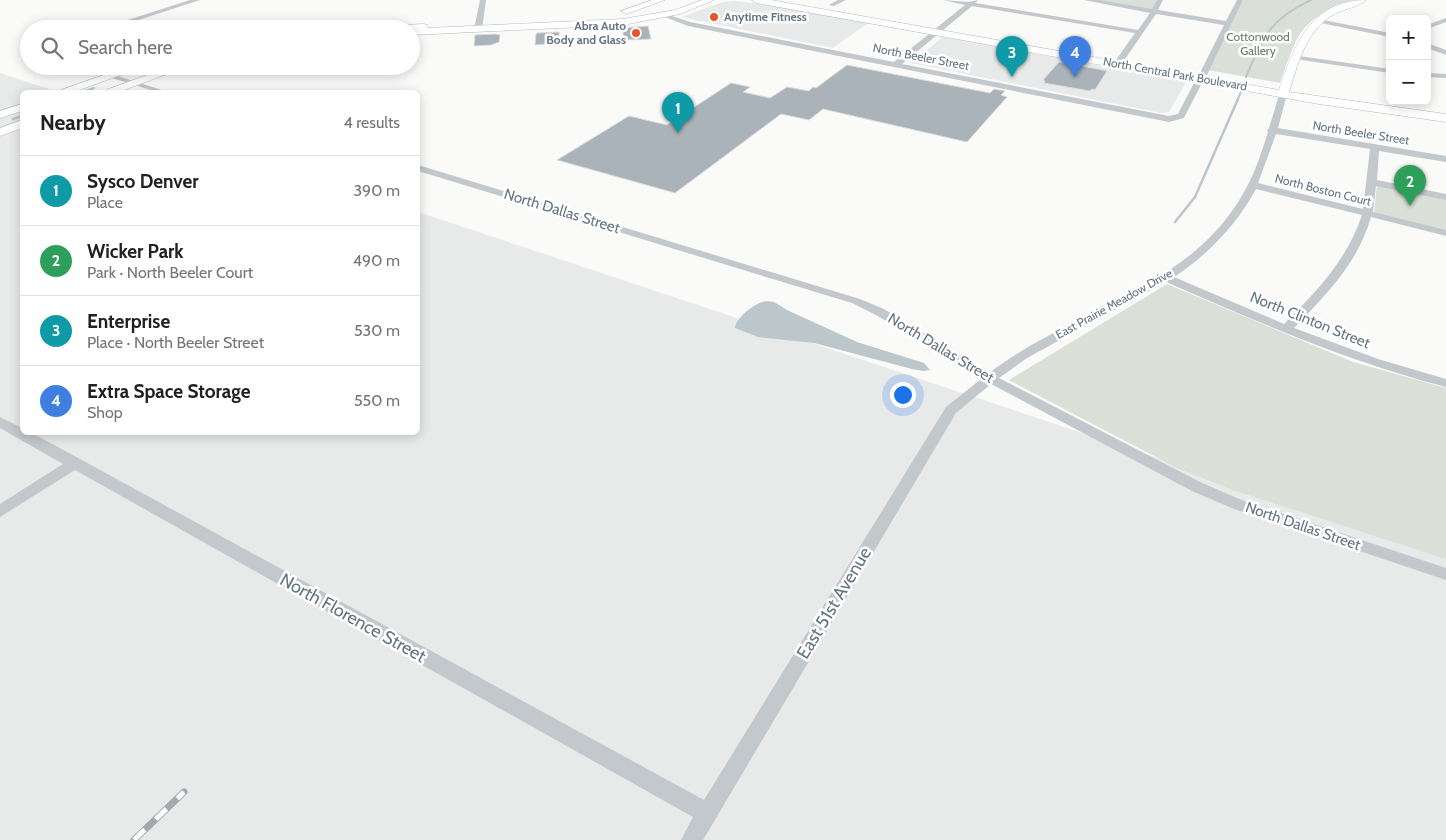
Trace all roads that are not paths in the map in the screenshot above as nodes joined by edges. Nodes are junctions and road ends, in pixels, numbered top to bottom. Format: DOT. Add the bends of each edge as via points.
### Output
graph roads {
  1 [pos="197,0"];
  2 [pos="483,0"];
  3 [pos="661,0"];
  4 [pos="710,0"];
  5 [pos="756,0"];
  6 [pos="814,0"];
  7 [pos="843,0"];
  8 [pos="946,0"];
  9 [pos="1087,0"];
  10 [pos="1160,0"];
  11 [pos="1240,0"];
  12 [pos="1362,0"];
  13 [pos="972,2"];
  14 [pos="832,5"];
  15 [pos="1154,12"];
  16 [pos="663,15"];
  17 [pos="132,20"];
  18 [pos="1446,20"];
  19 [pos="1318,21"];
  20 [pos="1229,24"];
  21 [pos="1436,24"];
  22 [pos="1431,26"];
  23 [pos="1446,26"];
  24 [pos="479,27"];
  25 [pos="420,28"];
  26 [pos="939,30"];
  27 [pos="420,31"];
  28 [pos="1139,32"];
  29 [pos="1386,34"];
  30 [pos="1431,47"];
  31 [pos="1446,53"];
  32 [pos="1295,57"];
  33 [pos="1120,60"];
  34 [pos="896,65"];
  35 [pos="1386,70"];
  36 [pos="107,75"];
  37 [pos="113,75"];
  38 [pos="162,75"];
  39 [pos="1431,75"];
  40 [pos="110,76"];
  41 [pos="1446,76"];
  42 [pos="1202,77"];
  43 [pos="138,85"];
  44 [pos="71,90"];
  45 [pos="118,90"];
  46 [pos="157,90"];
  47 [pos="1284,92"];
  48 [pos="20,108"];
  49 [pos="1446,112"];
  50 [pos="0,115"];
  51 [pos="1446,118"];
  52 [pos="20,125"];
  53 [pos="1271,130"];
  54 [pos="0,132"];
  55 [pos="1375,149"];
  56 [pos="1446,159"];
  57 [pos="420,169"];
  58 [pos="1371,182"];
  59 [pos="1253,185"];
  60 [pos="1446,197"];
  61 [pos="1367,214"];
  62 [pos="1446,233"];
  63 [pos="1164,277"];
  64 [pos="1286,329"];
  65 [pos="989,378"];
  66 [pos="1446,383"];
  67 [pos="0,422"];
  68 [pos="20,433"];
  69 [pos="24,435"];
  70 [pos="75,463"];
  71 [pos="0,511"];
  72 [pos="1446,574"];
  73 [pos="707,813"];
  74 [pos="691,840"];
  1 -- 17 [label="street"];
  2 -- 24 [label="street"];
  3 -- 24 [label="main road" via="632,10 585,18"];
  4 -- 16 [label="main road"];
  5 -- 26 [label="main road, North Central Park Boulevard"];
  6 -- 14 [label="main road, North Central Park Boulevard"];
  7 -- 14 [label="street"];
  8 -- 13 [label="street"];
  9 -- 15 [label="street"];
  10 -- 15 [label="street"];
  11 -- 20 [label="street"];
  12 -- 19 [label="main road, East Prairie Meadow Drive"];
  13 -- 26 [label="street"];
  13 -- 28 [label="street"];
  14 -- 26 [label="main road, North Central Park Boulevard"];
  15 -- 20 [label="street"];
  15 -- 28 [label="street"];
  16 -- 24 [label="main road" via="611,23"];
  16 -- 34 [label="street, North Beeler Street" via="688,24"];
  18 -- 21 [label="street"];
  19 -- 29 [label="street"];
  19 -- 32 [label="main road, East Prairie Meadow Drive" via="1305,35"];
  20 -- 42 [label="street"];
  21 -- 22 [label="street"];
  21 -- 23 [label="street"];
  24 -- 25 [label="main road"];
  24 -- 27 [label="main road"];
  26 -- 33 [label="main road, North Central Park Boulevard"];
  26 -- 34 [label="street"];
  26 -- 42 [label="main road, North Central Park Boulevard"];
  28 -- 33 [label="street"];
  30 -- 31 [label="street"];
  32 -- 35 [label="street"];
  32 -- 47 [label="main road, East Prairie Meadow Drive"];
  33 -- 42 [label="main road, North Central Park Boulevard"];
  34 -- 42 [label="street, North Beeler Street" via="1176,119 1181,116"];
  36 -- 40 [label="street"];
  37 -- 40 [label="main road"];
  38 -- 43 [label="main road"];
  39 -- 41 [label="street"];
  40 -- 43 [label="street"];
  40 -- 44 [label="main road"];
  42 -- 47 [label="main road, North Central Park Boulevard"];
  43 -- 45 [label="main road"];
  43 -- 46 [label="street"];
  47 -- 49 [label="main road, North Central Park Boulevard"];
  47 -- 51 [label="main road, North Central Park Boulevard" via="1369,109"];
  47 -- 53 [label="street, East Prairie Meadow Drive"];
  48 -- 50 [label="main road"];
  52 -- 54 [label="main road"];
  53 -- 55 [label="street, North Beeler Street"];
  53 -- 59 [label="street, East Prairie Meadow Drive"];
  55 -- 56 [label="street, North Beeler Street"];
  55 -- 58 [label="street"];
  57 -- 65 [label="street, North Dallas Street" via="847,298 880,312"];
  58 -- 60 [label="street"];
  58 -- 61 [label="street"];
  59 -- 61 [label="street, North Boston Court"];
  59 -- 63 [label="street, East Prairie Meadow Drive" via="1222,230 1198,253"];
  61 -- 62 [label="street, North Boston Court"];
  61 -- 64 [label="street" via="1342,267"];
  63 -- 64 [label="street, North Clinton Street"];
  63 -- 65 [label="street, East Prairie Meadow Drive" via="1031,350"];
  64 -- 66 [label="street, North Clinton Street" via="1333,349"];
  65 -- 72 [label="street, North Dallas Street" via="1211,493"];
  65 -- 73 [label="street, East 51st Avenue" via="951,410"];
  67 -- 68 [label="street, North Florence Street"];
  69 -- 70 [label="street, North Florence Street"];
  70 -- 71 [label="street"];
  70 -- 73 [label="street, North Florence Street"];
  73 -- 74 [label="street, East 51st Avenue"];
}
